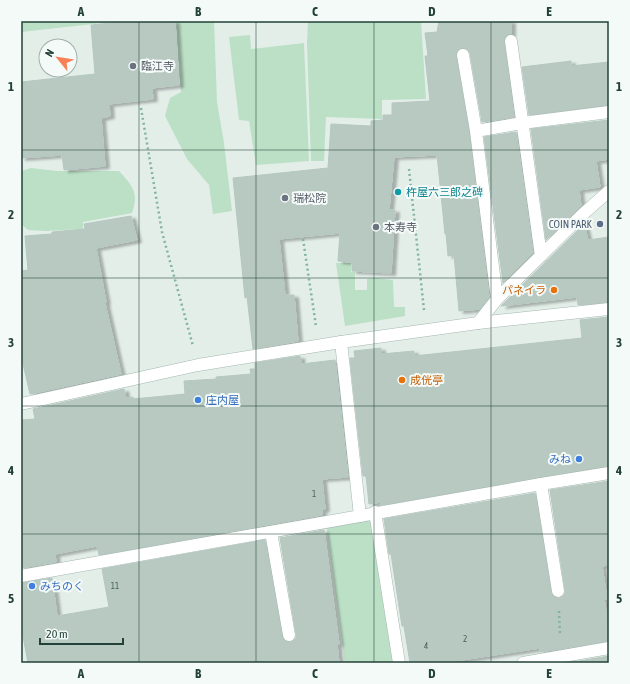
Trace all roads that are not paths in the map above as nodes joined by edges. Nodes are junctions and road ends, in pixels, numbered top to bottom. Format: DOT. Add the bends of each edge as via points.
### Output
graph roads {
  1 [pos="510,41"];
  2 [pos="463,55"];
  3 [pos="609,112"];
  4 [pos="522,123"];
  5 [pos="476,131"];
  6 [pos="609,191"];
  7 [pos="541,256"];
  8 [pos="497,299"];
  9 [pos="609,309"];
  10 [pos="478,324"];
  11 [pos="341,342"];
  12 [pos="21,404"];
  13 [pos="609,473"];
  14 [pos="541,484"];
  15 [pos="375,512"];
  16 [pos="360,516"];
  17 [pos="271,532"];
  18 [pos="21,576"];
  19 [pos="558,591"];
  20 [pos="289,634"];
  21 [pos="609,648"];
  22 [pos="399,663"];
  23 [pos="523,663"];
  1 -- 4 [label="street"];
  2 -- 5 [label="street"];
  3 -- 4 [label="street"];
  4 -- 5 [label="street"];
  4 -- 7 [label="street"];
  5 -- 8 [label="street"];
  6 -- 7 [label="street"];
  7 -- 8 [label="street"];
  8 -- 10 [label="street"];
  9 -- 10 [label="street"];
  10 -- 11 [label="street"];
  11 -- 12 [label="street" via="198,365"];
  11 -- 16 [label="street"];
  13 -- 14 [label="street"];
  14 -- 15 [label="street"];
  14 -- 19 [label="street"];
  15 -- 16 [label="street"];
  15 -- 22 [label="street"];
  16 -- 17 [label="street"];
  17 -- 18 [label="street"];
  17 -- 20 [label="street"];
  21 -- 23 [label="street"];
}
